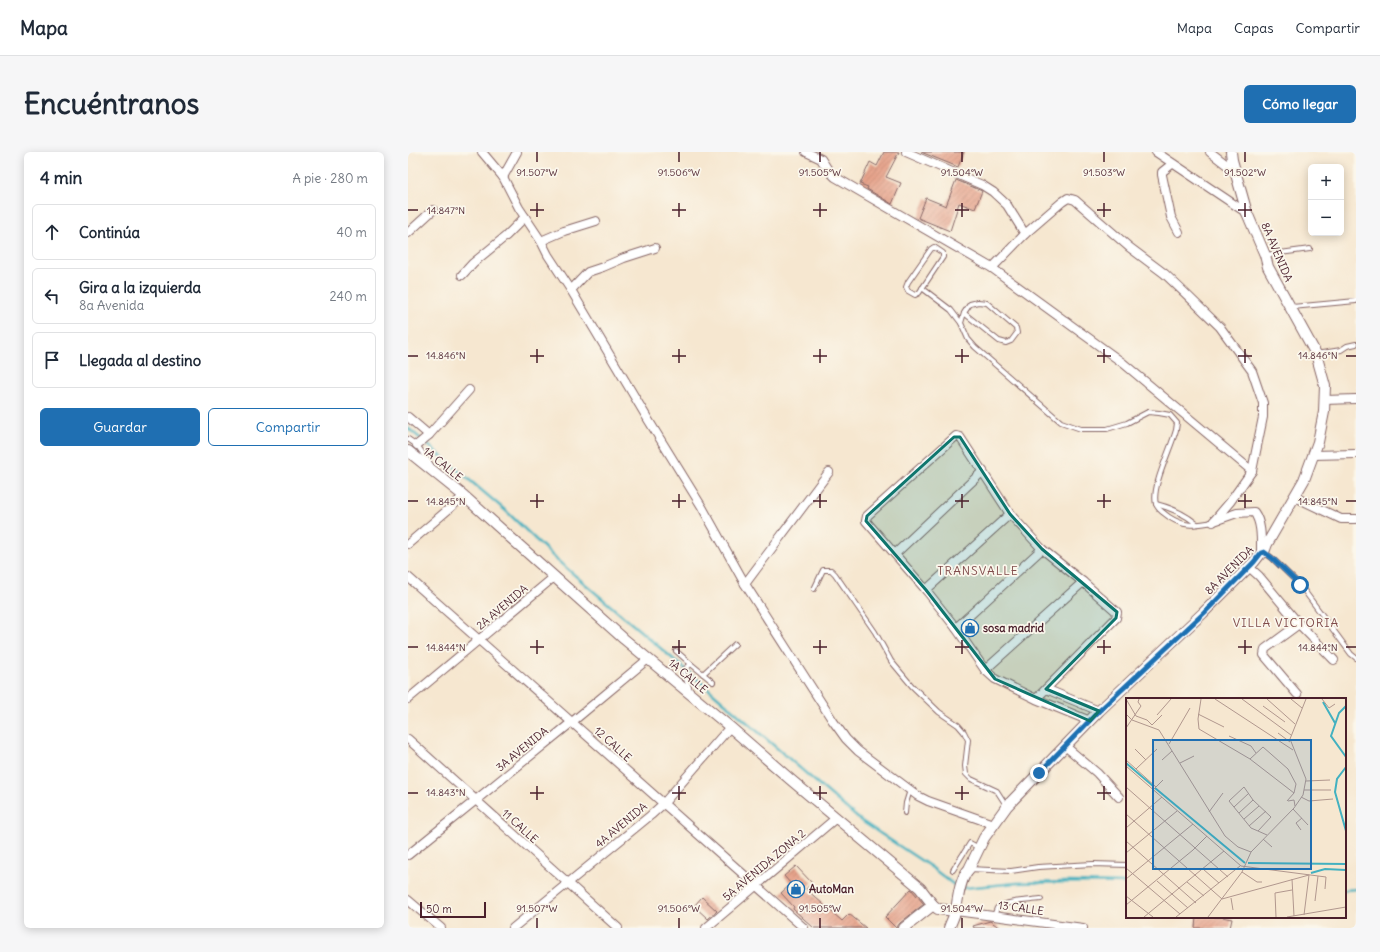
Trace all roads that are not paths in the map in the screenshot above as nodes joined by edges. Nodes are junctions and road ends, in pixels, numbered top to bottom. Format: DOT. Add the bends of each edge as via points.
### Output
graph roads {
  1 [pos="482,152"];
  2 [pos="517,152"];
  3 [pos="806,152"];
  4 [pos="906,152"];
  5 [pos="1156,152"];
  6 [pos="1210,152"];
  7 [pos="1231,152"];
  8 [pos="1172,164"];
  9 [pos="1236,172"];
  10 [pos="503,177"];
  11 [pos="433,210"];
  12 [pos="1247,213"];
  13 [pos="524,217"];
  14 [pos="596,221"];
  15 [pos="1179,232"];
  16 [pos="408,234"];
  17 [pos="1025,234"];
  18 [pos="541,241"];
  19 [pos="655,248"];
  20 [pos="1310,249"];
  21 [pos="1265,255"];
  22 [pos="992,268"];
  23 [pos="462,275"];
  24 [pos="922,288"];
  25 [pos="571,290"];
  26 [pos="1356,301"];
  27 [pos="1290,308"];
  28 [pos="964,313"];
  29 [pos="961,323"];
  30 [pos="1356,344"];
  31 [pos="1316,354"];
  32 [pos="469,390"];
  33 [pos="1356,399"];
  34 [pos="1324,400"];
  35 [pos="408,417"];
  36 [pos="427,436"];
  37 [pos="408,439"];
  38 [pos="417,445"];
  39 [pos="408,451"];
  40 [pos="1356,454"];
  41 [pos="1313,455"];
  42 [pos="983,471"];
  43 [pos="1252,471"];
  44 [pos="830,472"];
  45 [pos="436,473"];
  46 [pos="464,496"];
  47 [pos="1295,497"];
  48 [pos="1156,504"];
  49 [pos="1010,514"];
  50 [pos="1356,519"];
  51 [pos="1213,522"];
  52 [pos="1197,524"];
  53 [pos="408,544"];
  54 [pos="1042,549"];
  55 [pos="1263,552"];
  56 [pos="895,554"];
  57 [pos="1249,567"];
  58 [pos="408,577"];
  59 [pos="554,577"];
  60 [pos="1083,582"];
  61 [pos="746,584"];
  62 [pos="814,589"];
  63 [pos="926,590"];
  64 [pos="1299,624"];
  65 [pos="956,628"];
  66 [pos="480,640"];
  67 [pos="735,644"];
  68 [pos="676,651"];
  69 [pos="1356,658"];
  70 [pos="648,659"];
  71 [pos="1334,660"];
  72 [pos="689,665"];
  73 [pos="985,670"];
  74 [pos="702,674"];
  75 [pos="713,682"];
  76 [pos="1046,689"];
  77 [pos="1297,694"];
  78 [pos="692,695"];
  79 [pos="408,699"];
  80 [pos="1036,699"];
  81 [pos="1099,711"];
  82 [pos="1090,721"];
  83 [pos="572,722"];
  84 [pos="730,727"];
  85 [pos="408,739"];
  86 [pos="1065,746"];
  87 [pos="910,790"];
  88 [pos="1119,797"];
  89 [pos="476,801"];
  90 [pos="663,804"];
  91 [pos="1007,806"];
  92 [pos="905,813"];
  93 [pos="836,818"];
  94 [pos="993,824"];
  95 [pos="979,848"];
  96 [pos="408,856"];
  97 [pos="1126,865"];
  98 [pos="953,870"];
  99 [pos="968,872"];
  100 [pos="568,884"];
  101 [pos="756,887"];
  102 [pos="1041,899"];
  103 [pos="408,900"];
  104 [pos="935,907"];
  105 [pos="956,911"];
  106 [pos="994,916"];
  107 [pos="709,927"];
  108 [pos="441,928"];
  109 [pos="513,928"];
  110 [pos="618,928"];
  111 [pos="804,928"];
  112 [pos="904,928"];
  113 [pos="914,928"];
  114 [pos="949,928"];
  115 [pos="1084,928"];
  1 -- 10 [label="street"];
  2 -- 10 [label="street"];
  3 -- 22 [label="street" via="821,159 835,177"];
  4 -- 17 [label="street" via="993,192 1008,205"];
  5 -- 8 [label="street"];
  6 -- 9 [label="street"];
  7 -- 9 [label="street, 8A AVENIDA"];
  8 -- 12 [label="street"];
  8 -- 15 [label="street" via="1162,172 1162,175 1171,217"];
  9 -- 12 [label="street, 8A AVENIDA"];
  10 -- 13 [label="street"];
  11 -- 16 [label="street"];
  12 -- 21 [label="street, 8A AVENIDA"];
  13 -- 18 [label="street"];
  13 -- 23 [label="street"];
  14 -- 18 [label="street"];
  17 -- 22 [label="street"];
  17 -- 43 [label="street" via="1062,202 1068,198 1074,200 1165,274 1220,328 1252,371 1263,403 1263,417"];
  18 -- 25 [label="street"];
  19 -- 25 [label="street" via="588,272"];
  20 -- 21 [label="lane"];
  21 -- 27 [label="street, 8A AVENIDA" via="1268,267"];
  22 -- 43 [label="street" via="1123,363"];
  24 -- 24 [label="lane" via="943,257 943,254 934,247 906,287 915,295"];
  24 -- 29 [label="lane" via="951,310"];
  25 -- 61 [label="street"];
  26 -- 27 [label="lane"];
  27 -- 31 [label="street, 8A AVENIDA"];
  28 -- 28 [label="lane" via="970,304 987,303 1012,322 1017,333 1011,341 999,341"];
  28 -- 29 [label="lane"];
  29 -- 48 [label="lane" via="968,339 975,347 1061,422 1081,430 1106,429 1127,423 1148,412 1170,415 1176,423 1176,430 1156,492"];
  30 -- 31 [label="lane" via="1341,350"];
  31 -- 34 [label="street, 8A AVENIDA" via="1325,386"];
  32 -- 36 [label="street"];
  33 -- 34 [label="street"];
  34 -- 41 [label="street, 8A AVENIDA" via="1324,412"];
  35 -- 36 [label="street"];
  36 -- 38 [label="street"];
  37 -- 38 [label="lane"];
  38 -- 45 [label="lane"];
  39 -- 45 [label="street, 1A CALLE"];
  40 -- 41 [label="street"];
  41 -- 47 [label="street, 8A AVENIDA"];
  42 -- 49 [label="street"];
  42 -- 56 [label="street"];
  42 -- 56 [label="street" via="960,437 956,436 867,516 866,521"];
  43 -- 51 [label="street"];
  44 -- 61 [label="street"];
  45 -- 46 [label="street, 1A CALLE"];
  46 -- 53 [label="street"];
  46 -- 59 [label="street, 1A CALLE"];
  47 -- 50 [label="street" via="1341,519"];
  47 -- 55 [label="street, 8A AVENIDA"];
  48 -- 52 [label="lane" via="1176,510"];
  48 -- 52 [label="lane" via="1160,511 1177,522 1186,525"];
  49 -- 54 [label="street"];
  49 -- 63 [label="street"];
  51 -- 52 [label="lane"];
  51 -- 55 [label="street" via="1237,513 1254,512 1258,518"];
  54 -- 60 [label="street"];
  54 -- 65 [label="street"];
  55 -- 57 [label="street, 8A AVENIDA"];
  55 -- 69 [label="lane" via="1300,585"];
  56 -- 63 [label="street"];
  57 -- 64 [label="street"];
  57 -- 81 [label="street, 8A AVENIDA" via="1204,613"];
  58 -- 66 [label="street, 12 CALLE"];
  59 -- 66 [label="street, 2A AVENIDA"];
  59 -- 70 [label="street, 1A CALLE"];
  60 -- 73 [label="street"];
  60 -- 76 [label="street" via="1117,612 1117,616"];
  61 -- 87 [label="street" via="839,730 858,751"];
  62 -- 91 [label="lane" via="823,570 831,570 835,574 875,632 891,661 912,686 964,732 968,740 966,774 997,791"];
  63 -- 65 [label="street"];
  64 -- 71 [label="street"];
  64 -- 77 [label="street" via="1264,652"];
  65 -- 73 [label="street"];
  66 -- 79 [label="street, 2A AVENIDA"];
  66 -- 83 [label="street, 12 CALLE"];
  67 -- 74 [label="lane"];
  68 -- 72 [label="lane"];
  70 -- 78 [label="street, 1A CALLE"];
  70 -- 83 [label="street, 3A AVENIDA"];
  72 -- 74 [label="lane"];
  72 -- 78 [label="lane" via="683,671"];
  73 -- 80 [label="street" via="995,679"];
  74 -- 75 [label="lane"];
  76 -- 80 [label="street"];
  76 -- 81 [label="street"];
  78 -- 84 [label="street, 1A CALLE"];
  80 -- 82 [label="street"];
  81 -- 82 [label="street, 8A AVENIDA"];
  82 -- 86 [label="street, 8A AVENIDA"];
  83 -- 89 [label="street, 3A AVENIDA"];
  83 -- 90 [label="street, 12 CALLE"];
  84 -- 90 [label="street, 4A AVENIDA"];
  84 -- 93 [label="street, 1A CALLE"];
  85 -- 89 [label="street, 11 CALLE"];
  86 -- 88 [label="street" via="1097,773"];
  86 -- 91 [label="street, 8A AVENIDA"];
  87 -- 92 [label="lane"];
  87 -- 94 [label="street" via="928,801"];
  89 -- 96 [label="street, 3A AVENIDA"];
  89 -- 100 [label="street, 11 CALLE"];
  90 -- 100 [label="street, 4A AVENIDA"];
  90 -- 101 [label="street, 12 CALLE"];
  91 -- 94 [label="street, 8A AVENIDA"];
  93 -- 101 [label="street, 5A AVENIDA ZONA 2"];
  93 -- 104 [label="street, 1A CALLE" via="920,888"];
  94 -- 95 [label="street, 8A AVENIDA"];
  95 -- 98 [label="lane" via="970,843"];
  95 -- 99 [label="street, 8A AVENIDA"];
  97 -- 99 [label="lane" via="1093,864"];
  99 -- 105 [label="street, 8A AVENIDA"];
  100 -- 109 [label="street, 4A AVENIDA"];
  100 -- 110 [label="street, 11 CALLE"];
  101 -- 107 [label="street, 5A AVENIDA ZONA 2"];
  101 -- 111 [label="street, 12 CALLE"];
  102 -- 106 [label="lane" via="1002,905 997,908"];
  103 -- 108 [label="street"];
  104 -- 105 [label="street"];
  104 -- 112 [label="street"];
  104 -- 113 [label="street"];
  105 -- 106 [label="street, 13 CALLE"];
  105 -- 114 [label="street, 8A AVENIDA"];
  106 -- 115 [label="street, 13 CALLE"];
}
